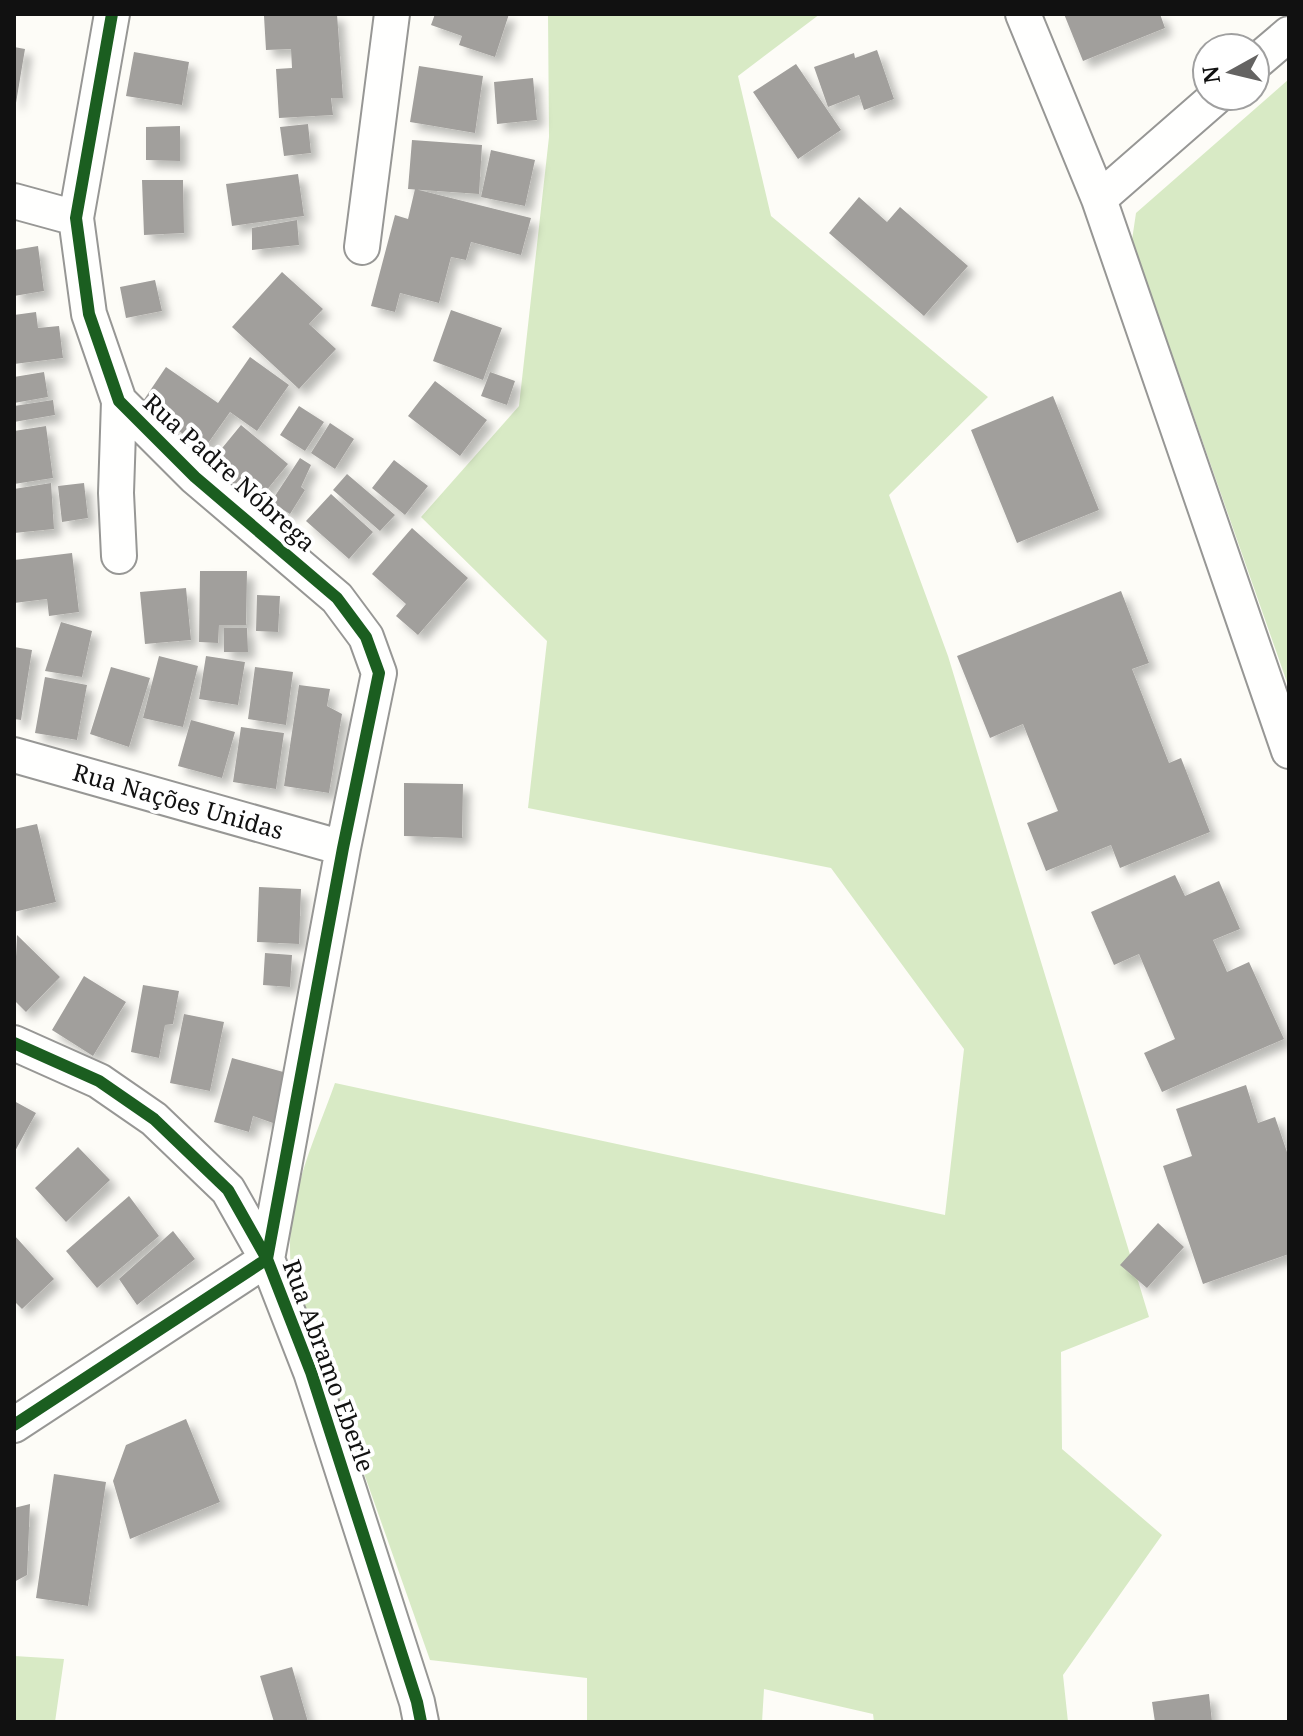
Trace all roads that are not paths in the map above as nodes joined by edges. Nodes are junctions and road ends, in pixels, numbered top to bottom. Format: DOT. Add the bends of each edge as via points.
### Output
graph roads {
  1 [pos="112,14"];
  2 [pos="392,14"];
  3 [pos="1023,14"];
  4 [pos="1289,34"];
  5 [pos="1271,49"];
  6 [pos="1199,112"];
  7 [pos="1099,199"];
  8 [pos="14,201"];
  9 [pos="76,218"];
  10 [pos="362,247"];
  11 [pos="119,401"];
  12 [pos="119,556"];
  13 [pos="1289,751"];
  14 [pos="14,755"];
  15 [pos="343,848"];
  16 [pos="14,1043"];
  17 [pos="267,1259"];
  18 [pos="14,1425"];
  19 [pos="421,1722"];
  1 -- 9 [label="street, Rua Padre Nóbrega"];
  2 -- 10 [label="street"];
  3 -- 7 [label="street"];
  4 -- 5 [label="street"];
  6 -- 7 [label="street"];
  7 -- 13 [label="street"];
  8 -- 9 [label="street"];
  9 -- 11 [label="street, Rua Padre Nóbrega" via="89,314"];
  11 -- 12 [label="street"];
  11 -- 15 [label="street, Rua Padre Nóbrega" via="195,477 337,598 366,637 379,673"];
  14 -- 15 [label="street, Rua Nações Unidas"];
  15 -- 17 [label="street, Rua Padre Nóbrega"];
  16 -- 17 [label="street, Rua Abramo Eberle" via="99,1081 154,1119 228,1190"];
  17 -- 18 [label="street"];
  17 -- 19 [label="street, Rua Abramo Eberle" via="311,1372"];
}
